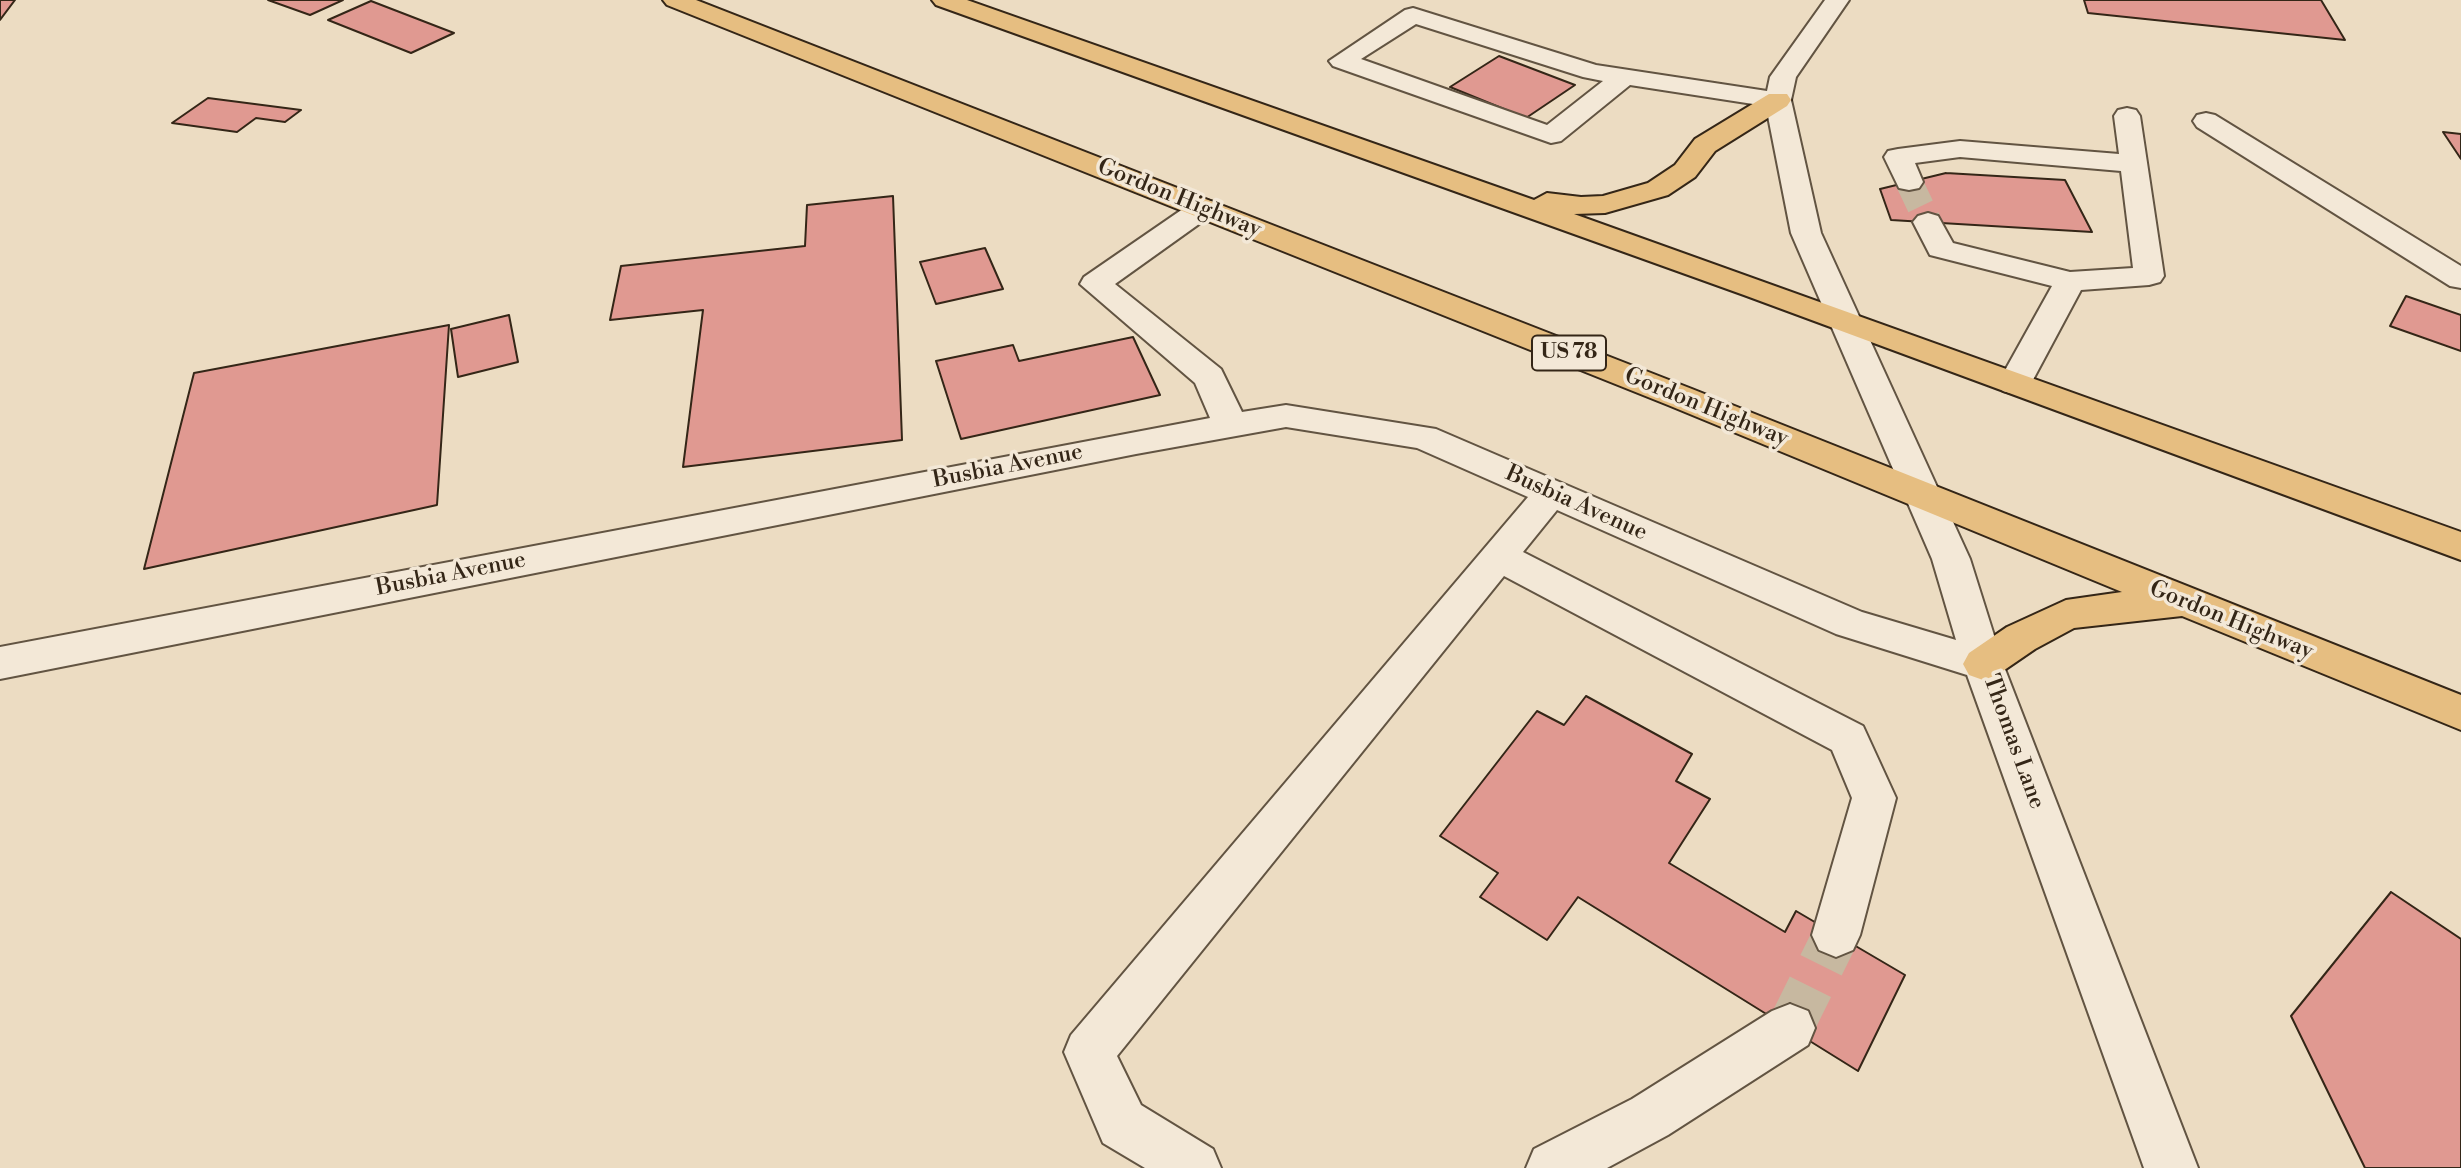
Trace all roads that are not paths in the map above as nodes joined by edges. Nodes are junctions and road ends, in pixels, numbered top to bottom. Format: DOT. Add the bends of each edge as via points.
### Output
graph roads {
  1 [pos="675,0"];
  2 [pos="944,0"];
  3 [pos="1838,0"];
  4 [pos="1625,77"];
  5 [pos="1778,100"];
  6 [pos="2127,116"];
  7 [pos="2206,121"];
  8 [pos="2133,164"];
  9 [pos="1909,182"];
  10 [pos="1458,183"];
  11 [pos="1203,208"];
  12 [pos="1928,222"];
  13 [pos="2461,279"];
  14 [pos="2070,281"];
  15 [pos="1845,321"];
  16 [pos="2015,383"];
  17 [pos="1231,425"];
  18 [pos="1550,493"];
  19 [pos="1923,496"];
  20 [pos="2461,546"];
  21 [pos="1499,556"];
  22 [pos="2187,603"];
  23 [pos="0,663"];
  24 [pos="1983,664"];
  25 [pos="2461,713"];
  26 [pos="1836,935"];
  27 [pos="1790,1028"];
  28 [pos="1194,1168"];
  29 [pos="1553,1168"];
  30 [pos="2171,1168"];
  1 -- 11 [label="highway, Gordon Highway / US 78"];
  2 -- 10 [label="highway"];
  3 -- 5 [label="street" via="1783,77"];
  4 -- 4 [label="street" via="1592,72 1413,15 1342,61 1552,135"];
  4 -- 5 [label="street"];
  5 -- 10 [label="highway" via="1705,145 1685,171 1658,189 1605,204 1561,205"];
  5 -- 15 [label="street, Thomas Lane" via="1806,233"];
  6 -- 8 [label="street"];
  7 -- 13 [label="street"];
  8 -- 9 [label="street" via="1960,149 1898,157"];
  8 -- 14 [label="street" via="2149,276"];
  10 -- 15 [label="highway"];
  11 -- 17 [label="street" via="1095,284 1209,377"];
  11 -- 19 [label="highway, Gordon Highway / US 78"];
  12 -- 14 [label="street" via="1941,249"];
  14 -- 16 [label="street"];
  15 -- 16 [label="highway"];
  15 -- 19 [label="street, Thomas Lane"];
  16 -- 20 [label="highway"];
  17 -- 18 [label="street, Busbia Avenue" via="1286,416 1424,437"];
  17 -- 23 [label="street, Busbia Avenue"];
  18 -- 21 [label="street"];
  18 -- 24 [label="street, Busbia Avenue" via="1850,623"];
  19 -- 22 [label="highway, Gordon Highway / US 78"];
  19 -- 24 [label="street, Thomas Lane" via="1951,559"];
  21 -- 26 [label="street" via="1848,738 1874,798"];
  21 -- 28 [label="street" via="1089,1052 1122,1124"];
  22 -- 24 [label="highway" via="2066,615"];
  22 -- 25 [label="highway, Gordon Highway / US 78"];
  24 -- 30 [label="street, Thomas Lane"];
  27 -- 29 [label="street" via="1650,1117"];
}
